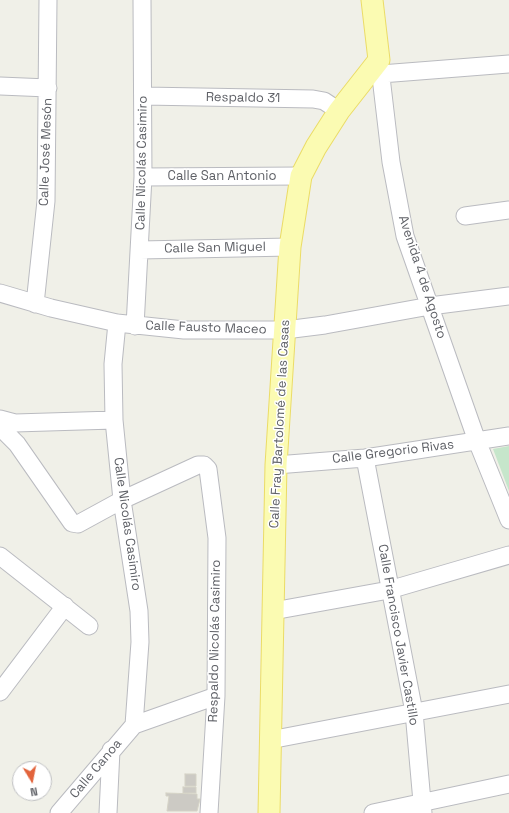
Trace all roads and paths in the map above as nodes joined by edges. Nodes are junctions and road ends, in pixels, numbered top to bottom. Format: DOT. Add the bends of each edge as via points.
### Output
graph roads {
  1 [pos="48,0"];
  2 [pos="142,0"];
  3 [pos="372,0"];
  4 [pos="509,64"];
  5 [pos="380,67"];
  6 [pos="0,86"];
  7 [pos="48,88"];
  8 [pos="144,96"];
  9 [pos="339,111"];
  10 [pos="301,176"];
  11 [pos="143,177"];
  12 [pos="509,210"];
  13 [pos="465,216"];
  14 [pos="290,247"];
  15 [pos="140,250"];
  16 [pos="0,293"];
  17 [pos="509,296"];
  18 [pos="35,304"];
  19 [pos="430,306"];
  20 [pos="117,323"];
  21 [pos="135,326"];
  22 [pos="285,330"];
  23 [pos="0,420"];
  24 [pos="114,420"];
  25 [pos="0,427"];
  26 [pos="509,436"];
  27 [pos="477,441"];
  28 [pos="365,458"];
  29 [pos="276,465"];
  30 [pos="122,500"];
  31 [pos="509,520"];
  32 [pos="509,554"];
  33 [pos="0,556"];
  34 [pos="389,590"];
  35 [pos="64,606"];
  36 [pos="273,611"];
  37 [pos="89,626"];
  38 [pos="0,692"];
  39 [pos="509,694"];
  40 [pos="216,696"];
  41 [pos="414,712"];
  42 [pos="134,725"];
  43 [pos="270,740"];
  44 [pos="111,750"];
  45 [pos="509,784"];
  46 [pos="422,807"];
  47 [pos="60,813"];
  48 [pos="108,813"];
  49 [pos="209,813"];
  50 [pos="270,813"];
  51 [pos="373,813"];
  1 -- 7 [label="street, Calle José Mesón"];
  2 -- 8 [label="street, Calle Nicolás Casimiro"];
  3 -- 5 [label="main road, Avenida 4 de Agosto"];
  4 -- 5 [label="street"];
  5 -- 9 [label="main road, Calle Fray Bartolomé de las Casas"];
  5 -- 19 [label="street, Avenida 4 de Agosto" via="397,199 405,236"];
  6 -- 7 [label="street"];
  7 -- 18 [label="street, Calle José Mesón" via="46,201"];
  8 -- 9 [label="street, Respaldo 31" via="313,99 324,101"];
  8 -- 11 [label="street, Calle Nicolás Casimiro"];
  9 -- 10 [label="main road, Calle Fray Bartolomé de las Casas"];
  10 -- 11 [label="street, Calle San Antonio"];
  10 -- 14 [label="main road, Calle Fray Bartolomé de las Casas"];
  11 -- 15 [label="street, Calle Nicolás Casimiro"];
  12 -- 13 [label="street"];
  14 -- 15 [label="street, Calle San Miguel"];
  14 -- 22 [label="main road, Calle Fray Bartolomé de las Casas"];
  15 -- 21 [label="street, Calle Nicolás Casimiro"];
  16 -- 18 [label="street, Calle Fausto Maceo"];
  17 -- 19 [label="street, Calle Fausto Maceo"];
  18 -- 20 [label="street, Calle Fausto Maceo"];
  19 -- 22 [label="street, Calle Fausto Maceo"];
  19 -- 27 [label="street, Avenida 4 de Agosto"];
  20 -- 21 [label="street, Calle Fausto Maceo"];
  20 -- 24 [label="street, Calle Nicolás Casimiro" via="113,364"];
  21 -- 22 [label="street, Calle Fausto Maceo" via="184,330"];
  22 -- 29 [label="main road, Calle Fray Bartolomé de las Casas"];
  23 -- 24 [label="street" via="15,424"];
  24 -- 30 [label="street, Calle Nicolás Casimiro"];
  25 -- 30 [label="street" via="17,444 72,523 78,524"];
  26 -- 27 [label="street, Calle Gregorio Rivas"];
  27 -- 28 [label="street, Calle Gregorio Rivas"];
  27 -- 31 [label="street, Avenida 4 de Agosto"];
  28 -- 29 [label="street, Calle Gregorio Rivas"];
  28 -- 34 [label="street, Calle Francisco Javier Castillo"];
  29 -- 36 [label="main road, Calle Fray Bartolomé de las Casas"];
  30 -- 40 [label="street, Respaldo Nicolás Casimiro" via="198,465 204,465 208,469 217,538"];
  30 -- 42 [label="street, Calle Nicolás Casimiro" via="139,611 140,642"];
  32 -- 34 [label="street"];
  33 -- 35 [label="street"];
  34 -- 36 [label="street"];
  34 -- 41 [label="street, Calle Francisco Javier Castillo"];
  35 -- 37 [label="street"];
  35 -- 38 [label="street"];
  36 -- 43 [label="main road, Calle Fray Bartolomé de las Casas"];
  39 -- 41 [label="street"];
  40 -- 42 [label="street"];
  40 -- 49 [label="street, Respaldo Nicolás Casimiro"];
  41 -- 43 [label="street"];
  41 -- 46 [label="street, Calle Francisco Javier Castillo"];
  42 -- 44 [label="street, Calle Canoa"];
  43 -- 50 [label="main road, Calle Fray Bartolomé de las Casas"];
  44 -- 47 [label="street, Calle Canoa"];
  44 -- 48 [label="street"];
  45 -- 46 [label="street"];
  46 -- 51 [label="street"];
}
